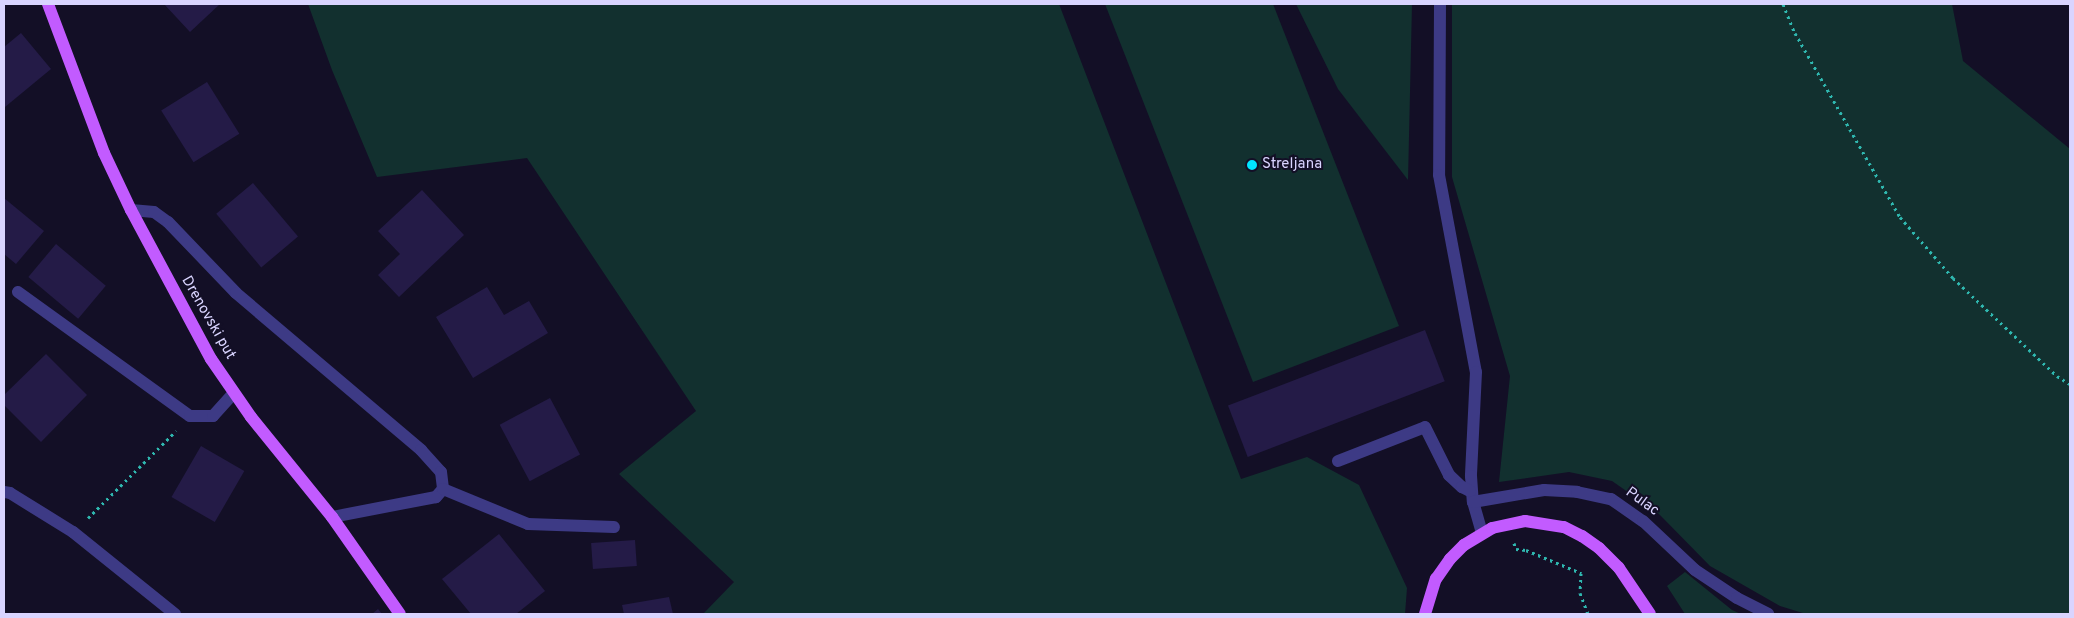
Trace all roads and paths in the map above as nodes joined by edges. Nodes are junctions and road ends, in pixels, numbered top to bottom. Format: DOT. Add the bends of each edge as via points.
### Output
graph roads {
  1 [pos="48,4"];
  2 [pos="1440,4"];
  3 [pos="1783,4"];
  4 [pos="131,210"];
  5 [pos="18,292"];
  6 [pos="2070,384"];
  7 [pos="234,393"];
  8 [pos="179,428"];
  9 [pos="1338,461"];
  10 [pos="443,489"];
  11 [pos="6,490"];
  12 [pos="1472,496"];
  13 [pos="332,517"];
  14 [pos="82,524"];
  15 [pos="1508,524"];
  16 [pos="614,527"];
  17 [pos="1482,533"];
  18 [pos="175,614"];
  19 [pos="400,614"];
  20 [pos="1425,614"];
  21 [pos="1588,614"];
  22 [pos="1650,614"];
  23 [pos="1768,614"];
  1 -- 4 [label="main road, Drenovski put" via="104,153"];
  2 -- 12 [label="street" via="1439,175 1476,372"];
  3 -- 6 [label="path" via="1795,33 1900,217 1953,278 2057,376"];
  4 -- 7 [label="main road, Drenovski put"];
  4 -- 10 [label="street" via="154,212 168,222 236,293 420,450 441,472"];
  5 -- 7 [label="street" via="190,416 212,416"];
  7 -- 13 [label="main road, Drenovski put"];
  8 -- 14 [label="path"];
  9 -- 12 [label="street" via="1425,427 1449,475"];
  10 -- 13 [label="street" via="436,497"];
  10 -- 16 [label="street" via="528,524"];
  11 -- 18 [label="street" via="73,532"];
  12 -- 17 [label="street"];
  12 -- 23 [label="street, Pulac" via="1544,490 1611,499 1643,520 1695,570"];
  13 -- 19 [label="main road, Drenovski put"];
  15 -- 17 [label="main road"];
  15 -- 21 [label="path" via="1516,550 1526,550 1581,572 1580,593"];
  15 -- 22 [label="main road" via="1537,522 1564,527 1582,536 1619,568"];
  17 -- 20 [label="main road" via="1464,544 1450,559 1436,579"];
}
